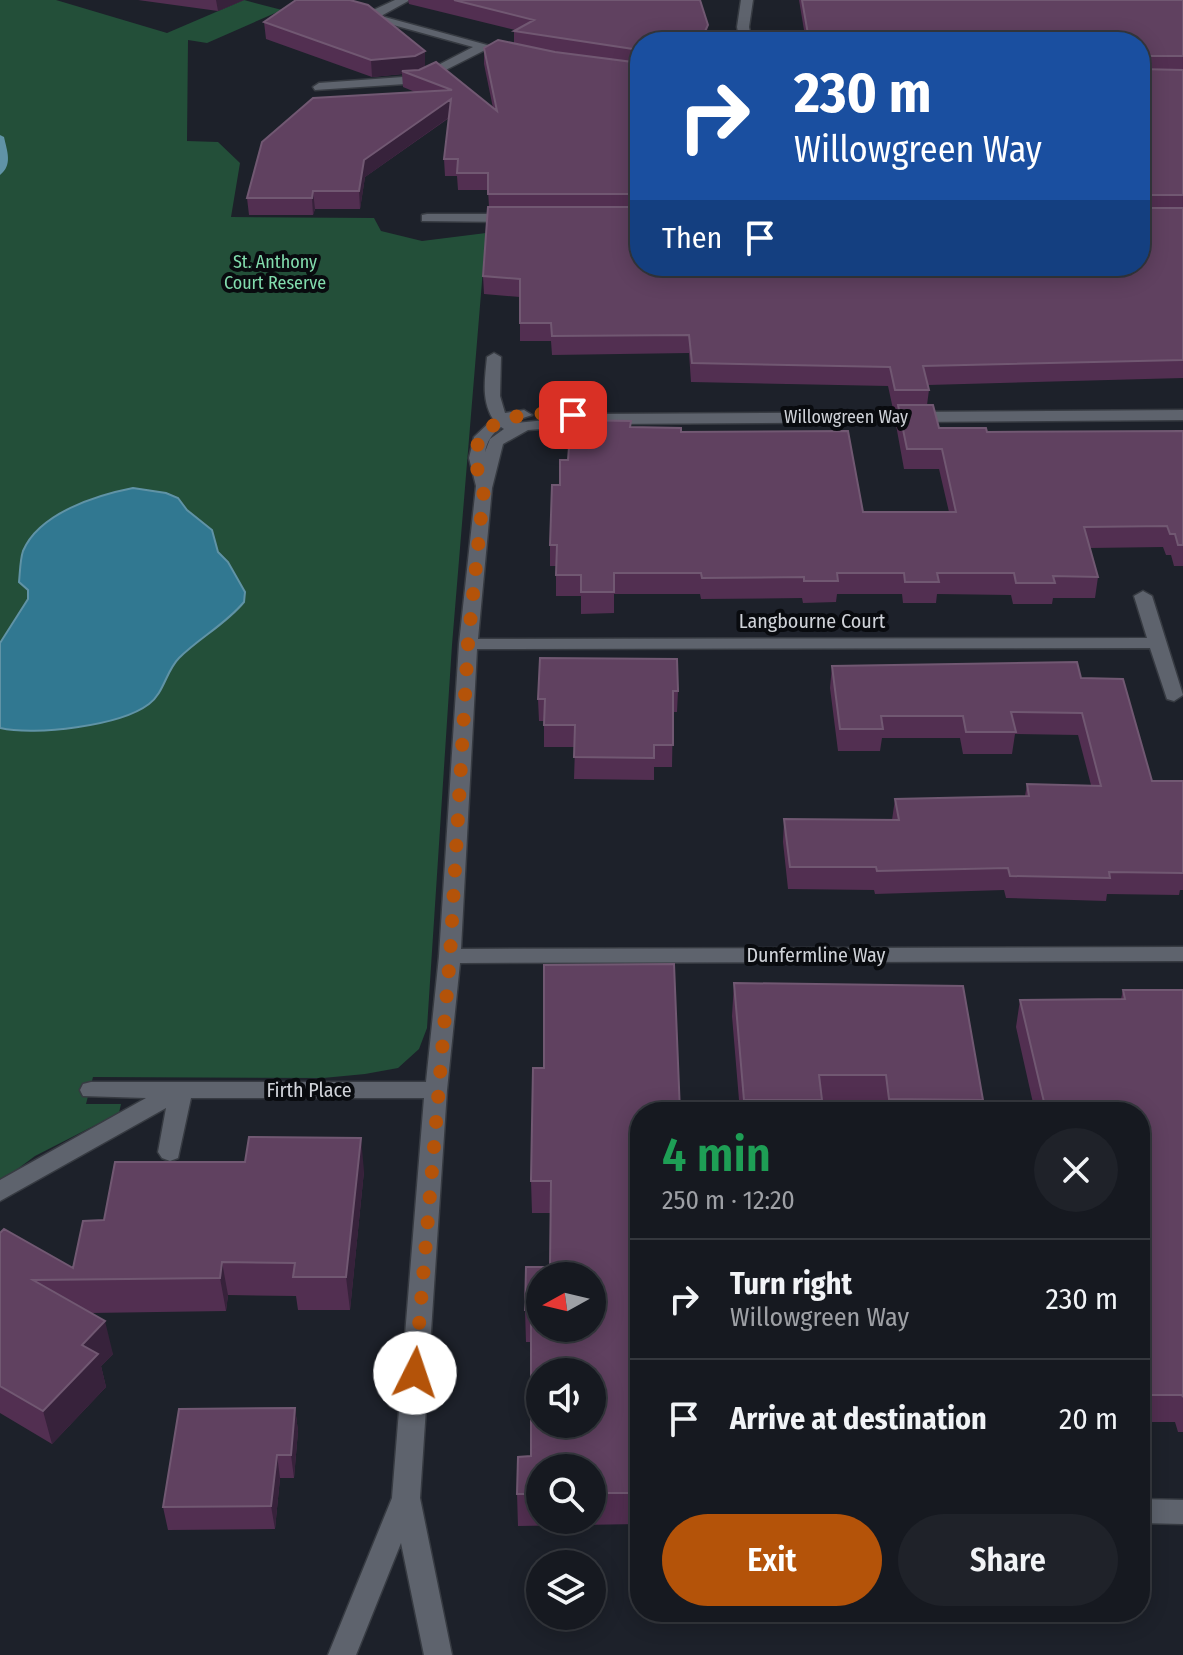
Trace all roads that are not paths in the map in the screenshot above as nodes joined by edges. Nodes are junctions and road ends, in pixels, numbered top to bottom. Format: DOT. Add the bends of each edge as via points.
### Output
graph roads {
  1 [pos="309,0"];
  2 [pos="404,0"];
  3 [pos="747,0"];
  4 [pos="369,17"];
  5 [pos="744,32"];
  6 [pos="482,47"];
  7 [pos="528,56"];
  8 [pos="319,87"];
  9 [pos="427,218"];
  10 [pos="519,218"];
  11 [pos="494,357"];
  12 [pos="1183,415"];
  13 [pos="507,425"];
  14 [pos="1143,596"];
  15 [pos="1156,643"];
  16 [pos="468,644"];
  17 [pos="1174,695"];
  18 [pos="1183,954"];
  19 [pos="450,956"];
  20 [pos="91,1090"];
  21 [pos="181,1090"];
  22 [pos="436,1090"];
  23 [pos="170,1152"];
  24 [pos="0,1192"];
  25 [pos="406,1498"];
  26 [pos="1150,1511"];
  27 [pos="1183,1512"];
  28 [pos="342,1655"];
  29 [pos="438,1655"];
  1 -- 4 [label="street"];
  2 -- 4 [label="street"];
  3 -- 5 [label="street"];
  4 -- 6 [label="street"];
  6 -- 7 [label="street"];
  6 -- 8 [label="street" via="420,79"];
  9 -- 10 [label="street"];
  11 -- 13 [label="street" via="493,403"];
  12 -- 13 [label="street, Willowgreen Way" via="606,419"];
  13 -- 16 [label="street" via="496,442 484,488"];
  14 -- 15 [label="street"];
  15 -- 16 [label="street, Langbourne Court"];
  15 -- 17 [label="street"];
  16 -- 19 [label="street"];
  18 -- 19 [label="street, Dunfermline Way"];
  19 -- 22 [label="street"];
  20 -- 21 [label="street, Firth Place"];
  21 -- 22 [label="street, Firth Place"];
  21 -- 23 [label="street"];
  21 -- 24 [label="street, Firth Place"];
  22 -- 25 [label="street"];
  25 -- 28 [label="street"];
  25 -- 29 [label="street"];
  26 -- 27 [label="street"];
}
